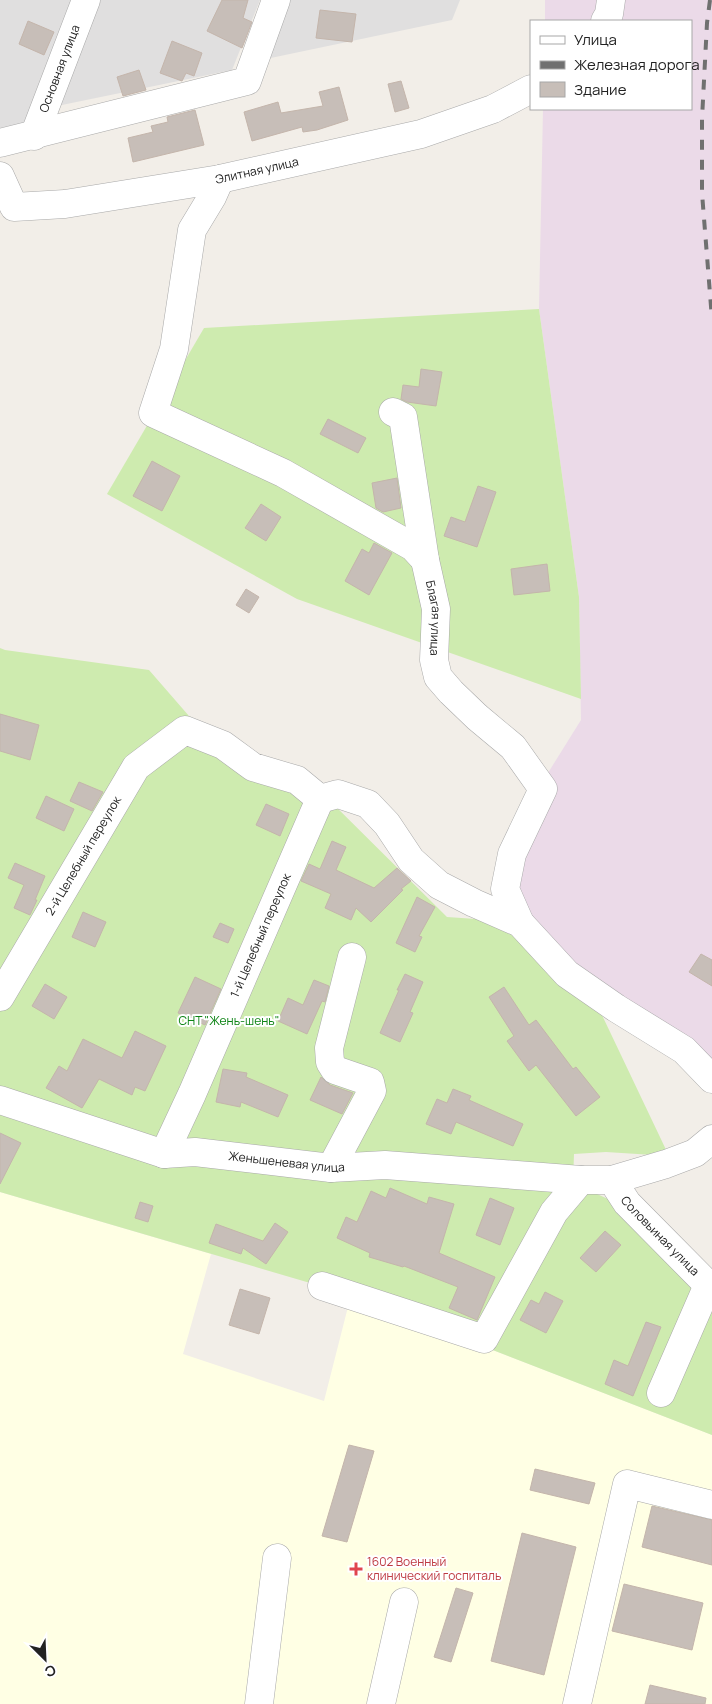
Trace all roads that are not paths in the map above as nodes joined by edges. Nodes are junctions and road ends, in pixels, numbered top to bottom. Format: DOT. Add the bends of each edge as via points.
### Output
graph roads {
  1 [pos="86,0"];
  2 [pos="276,0"];
  3 [pos="611,0"];
  4 [pos="606,20"];
  5 [pos="530,90"];
  6 [pos="34,136"];
  7 [pos="0,143"];
  8 [pos="0,176"];
  9 [pos="220,179"];
  10 [pos="393,412"];
  11 [pos="424,560"];
  12 [pos="320,799"];
  13 [pos="520,923"];
  14 [pos="352,957"];
  15 [pos="0,997"];
  16 [pos="712,1078"];
  17 [pos="0,1100"];
  18 [pos="712,1139"];
  19 [pos="164,1154"];
  20 [pos="331,1168"];
  21 [pos="581,1180"];
  22 [pos="612,1180"];
  23 [pos="322,1286"];
  24 [pos="710,1287"];
  25 [pos="661,1393"];
  26 [pos="712,1505"];
  27 [pos="277,1558"];
  28 [pos="404,1602"];
  29 [pos="259,1704"];
  30 [pos="381,1704"];
  31 [pos="577,1704"];
  1 -- 6 [label="street, Основная улица"];
  2 -- 6 [label="street" via="247,81"];
  3 -- 4 [label="street"];
  5 -- 9 [label="street, Элитная улица" via="493,109 421,134"];
  6 -- 7 [label="street"];
  8 -- 9 [label="street, Элитная улица" via="14,207 65,204"];
  9 -- 11 [label="street" via="192,230 174,349 153,413 283,473 413,547"];
  10 -- 11 [label="street, Благая улица" via="403,417"];
  11 -- 13 [label="street, Благая улица" via="436,609 434,660 438,677 450,692 513,747 543,789 512,854 505,890"];
  12 -- 13 [label="street" via="338,794 368,804 387,824 411,860 438,885"];
  12 -- 15 [label="street, 2-й Целебный переулок" via="298,780 253,767 223,745 185,730 136,767"];
  12 -- 19 [label="street, 1-й Целебный переулок"];
  13 -- 16 [label="street" via="567,974 684,1050"];
  14 -- 20 [label="street" via="329,1048 330,1062 335,1070 370,1082 372,1091"];
  17 -- 19 [label="street, Женьшеневая улица"];
  18 -- 22 [label="street, Соловьиная улица" via="695,1153"];
  19 -- 20 [label="street, Женьшеневая улица" via="195,1152"];
  20 -- 21 [label="street, Женьшеневая улица" via="385,1165"];
  21 -- 22 [label="street, Соловьиная улица"];
  21 -- 23 [label="street" via="554,1212 484,1339"];
  22 -- 24 [label="street, Соловьиная улица" via="627,1203"];
  24 -- 25 [label="street"];
  26 -- 31 [label="street" via="627,1484"];
  27 -- 29 [label="street"];
  28 -- 30 [label="street"];
}
